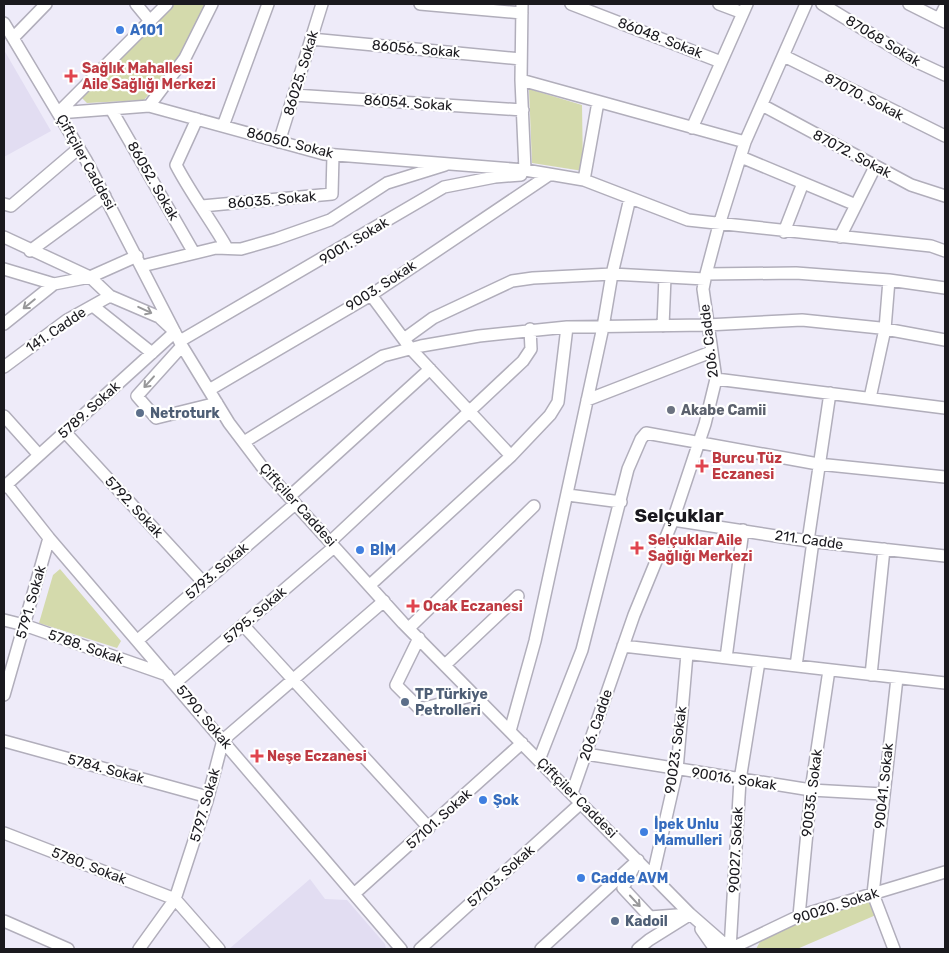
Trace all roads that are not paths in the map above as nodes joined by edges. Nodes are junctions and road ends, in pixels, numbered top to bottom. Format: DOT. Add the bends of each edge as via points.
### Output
graph roads {
  1 [pos="46,4"];
  2 [pos="136,4"];
  3 [pos="167,4"];
  4 [pos="212,4"];
  5 [pos="268,4"];
  6 [pos="322,4"];
  7 [pos="420,4"];
  8 [pos="571,4"];
  9 [pos="720,4"];
  10 [pos="806,4"];
  11 [pos="822,4"];
  12 [pos="909,4"];
  13 [pos="945,7"];
  14 [pos="522,8"];
  15 [pos="598,9"];
  16 [pos="745,9"];
  17 [pos="942,20"];
  18 [pos="150,21"];
  19 [pos="7,31"];
  20 [pos="311,39"];
  21 [pos="784,56"];
  22 [pos="521,58"];
  23 [pos="721,62"];
  24 [pos="945,75"];
  25 [pos="521,80"];
  26 [pos="294,95"];
  27 [pos="598,102"];
  28 [pos="762,105"];
  29 [pos="149,106"];
  30 [pos="111,109"];
  31 [pos="523,110"];
  32 [pos="58,113"];
  33 [pos="197,119"];
  34 [pos="223,126"];
  35 [pos="692,128"];
  36 [pos="945,136"];
  37 [pos="280,142"];
  38 [pos="745,142"];
  39 [pos="79,148"];
  40 [pos="334,155"];
  41 [pos="741,157"];
  42 [pos="454,163"];
  43 [pos="875,167"];
  44 [pos="525,170"];
  45 [pos="544,174"];
  46 [pos="584,180"];
  47 [pos="803,183"];
  48 [pos="105,196"];
  49 [pos="945,196"];
  50 [pos="630,198"];
  51 [pos="7,205"];
  52 [pos="202,206"];
  53 [pos="856,206"];
  54 [pos="719,225"];
  55 [pos="784,232"];
  56 [pos="4,237"];
  57 [pos="840,237"];
  58 [pos="227,248"];
  59 [pos="30,250"];
  60 [pos="945,251"];
  61 [pos="194,253"];
  62 [pos="139,261"];
  63 [pos="4,269"];
  64 [pos="612,274"];
  65 [pos="706,276"];
  66 [pos="90,277"];
  67 [pos="665,277"];
  68 [pos="889,280"];
  69 [pos="54,284"];
  70 [pos="945,288"];
  71 [pos="371,295"];
  72 [pos="110,296"];
  73 [pos="93,306"];
  74 [pos="4,324"];
  75 [pos="707,325"];
  76 [pos="663,326"];
  77 [pos="568,327"];
  78 [pos="603,327"];
  79 [pos="530,329"];
  80 [pos="885,329"];
  81 [pos="404,339"];
  82 [pos="179,340"];
  83 [pos="945,340"];
  84 [pos="411,349"];
  85 [pos="712,352"];
  86 [pos="152,353"];
  87 [pos="4,367"];
  88 [pos="430,369"];
  89 [pos="716,378"];
  90 [pos="209,390"];
  91 [pos="830,393"];
  92 [pos="870,398"];
  93 [pos="587,400"];
  94 [pos="217,403"];
  95 [pos="945,408"];
  96 [pos="470,413"];
  97 [pos="4,416"];
  98 [pos="65,432"];
  99 [pos="244,442"];
  100 [pos="697,443"];
  101 [pos="39,455"];
  102 [pos="511,456"];
  103 [pos="818,464"];
  104 [pos="945,477"];
  105 [pos="5,486"];
  106 [pos="568,495"];
  107 [pos="292,500"];
  108 [pos="621,502"];
  109 [pos="534,506"];
  110 [pos="673,520"];
  111 [pos="743,530"];
  112 [pos="49,538"];
  113 [pos="811,541"];
  114 [pos="332,544"];
  115 [pos="884,549"];
  116 [pos="945,556"];
  117 [pos="204,582"];
  118 [pos="370,585"];
  119 [pos="518,596"];
  120 [pos="384,601"];
  121 [pos="4,620"];
  122 [pos="24,625"];
  123 [pos="243,625"];
  124 [pos="409,628"];
  125 [pos="419,638"];
  126 [pos="138,640"];
  127 [pos="623,646"];
  128 [pos="687,654"];
  129 [pos="726,658"];
  130 [pos="759,662"];
  131 [pos="445,665"];
  132 [pos="796,666"];
  133 [pos="829,670"];
  134 [pos="871,675"];
  135 [pos="897,678"];
  136 [pos="172,679"];
  137 [pos="293,679"];
  138 [pos="945,683"];
  139 [pos="4,695"];
  140 [pos="474,695"];
  141 [pos="510,730"];
  142 [pos="223,740"];
  143 [pos="4,742"];
  144 [pos="522,743"];
  145 [pos="586,754"];
  146 [pos="540,760"];
  147 [pos="677,770"];
  148 [pos="740,780"];
  149 [pos="811,790"];
  150 [pos="572,794"];
  151 [pos="883,794"];
  152 [pos="208,797"];
  153 [pos="581,803"];
  154 [pos="430,828"];
  155 [pos="4,833"];
  156 [pos="638,860"];
  157 [pos="945,872"];
  158 [pos="653,875"];
  159 [pos="354,894"];
  160 [pos="873,894"];
  161 [pos="175,899"];
  162 [pos="690,914"];
  163 [pos="799,916"];
  164 [pos="4,921"];
  165 [pos="68,949"];
  166 [pos="139,949"];
  167 [pos="218,949"];
  168 [pos="401,949"];
  169 [pos="420,949"];
  170 [pos="541,949"];
  171 [pos="638,949"];
  172 [pos="715,949"];
  173 [pos="730,949"];
  174 [pos="894,949"];
  1 -- 19 [label="street"];
  2 -- 18 [label="street"];
  3 -- 18 [label="street"];
  4 -- 29 [label="street" via="185,58"];
  5 -- 34 [label="street"];
  6 -- 20 [label="street, 86025. Sokak"];
  7 -- 14 [label="street"];
  8 -- 15 [label="street, 86048. Sokak"];
  9 -- 16 [label="street"];
  10 -- 21 [label="street, 206. Cadde"];
  11 -- 24 [label="street, 87068 Sokak" via="917,62"];
  12 -- 17 [label="street"];
  13 -- 17 [label="street"];
  14 -- 22 [label="street"];
  15 -- 23 [label="street, 86048. Sokak"];
  16 -- 23 [label="street"];
  18 -- 32 [label="street"];
  19 -- 32 [label="street, Çiftçiler Caddesi"];
  20 -- 22 [label="street, 86056. Sokak"];
  20 -- 26 [label="street, 86025. Sokak"];
  21 -- 28 [label="street, 206. Cadde"];
  21 -- 36 [label="street, 87070. Sokak"];
  22 -- 25 [label="street"];
  23 -- 35 [label="street"];
  25 -- 27 [label="street"];
  25 -- 31 [label="street"];
  26 -- 31 [label="street, 86054. Sokak"];
  26 -- 37 [label="street, 86025. Sokak"];
  27 -- 35 [label="street"];
  27 -- 46 [label="street"];
  28 -- 38 [label="street, 206. Cadde"];
  28 -- 43 [label="street, 87072. Sokak"];
  29 -- 30 [label="street, 86050. Sokak"];
  29 -- 33 [label="street, 86050. Sokak"];
  30 -- 32 [label="street, 86050. Sokak"];
  30 -- 61 [label="street, 86052. Sokak"];
  31 -- 44 [label="street"];
  32 -- 39 [label="street, Çiftçiler Caddesi"];
  33 -- 34 [label="street, 86050. Sokak"];
  33 -- 52 [label="street" via="176,165"];
  34 -- 37 [label="street, 86050. Sokak"];
  35 -- 38 [label="street"];
  37 -- 40 [label="street, 86050. Sokak"];
  38 -- 41 [label="street, 206. Cadde"];
  39 -- 48 [label="street, Çiftçiler Caddesi"];
  39 -- 51 [label="street"];
  40 -- 42 [label="street, 86050. Sokak"];
  40 -- 52 [label="street, 86035. Sokak" via="332,194"];
  41 -- 47 [label="street"];
  41 -- 54 [label="street, 206. Cadde"];
  42 -- 44 [label="street, 86050. Sokak"];
  42 -- 58 [label="street" via="387,183 330,220 241,249"];
  43 -- 49 [label="street, 87072. Sokak" via="911,185"];
  43 -- 53 [label="street"];
  44 -- 45 [label="street, 86050. Sokak"];
  45 -- 46 [label="street"];
  45 -- 71 [label="street, 9003. Sokak"];
  45 -- 82 [label="street, 9001. Sokak" via="495,176 444,187"];
  46 -- 50 [label="street"];
  47 -- 53 [label="street"];
  47 -- 55 [label="street"];
  48 -- 59 [label="street"];
  48 -- 62 [label="street, Çiftçiler Caddesi"];
  50 -- 54 [label="street" via="688,220"];
  50 -- 64 [label="street"];
  52 -- 58 [label="street"];
  53 -- 57 [label="street"];
  54 -- 55 [label="street"];
  54 -- 65 [label="street, 206. Cadde"];
  55 -- 57 [label="street"];
  56 -- 59 [label="street"];
  57 -- 60 [label="street" via="931,246"];
  58 -- 61 [label="street"];
  59 -- 66 [label="street"];
  61 -- 62 [label="street"];
  62 -- 66 [label="street"];
  62 -- 82 [label="street, Çiftçiler Caddesi"];
  63 -- 69 [label="street"];
  64 -- 67 [label="street"];
  64 -- 78 [label="street"];
  64 -- 81 [label="street" via="512,281 433,318"];
  65 -- 67 [label="street"];
  65 -- 68 [label="street" via="796,273"];
  65 -- 75 [label="street, 206. Cadde"];
  66 -- 69 [label="street"];
  66 -- 72 [label="street"];
  67 -- 76 [label="street"];
  68 -- 70 [label="street"];
  68 -- 80 [label="street"];
  69 -- 74 [label="street, one-way"];
  71 -- 81 [label="street"];
  71 -- 90 [label="street, 9003. Sokak"];
  72 -- 73 [label="street, 141. Cadde"];
  72 -- 82 [label="street, one-way" via="159,318"];
  73 -- 86 [label="street"];
  73 -- 87 [label="street, 141. Cadde" via="67,320"];
  75 -- 76 [label="street"];
  75 -- 80 [label="street" via="802,320"];
  75 -- 85 [label="street, 206. Cadde"];
  76 -- 78 [label="street"];
  77 -- 78 [label="street"];
  77 -- 79 [label="street"];
  77 -- 102 [label="street" via="558,402 550,415"];
  78 -- 93 [label="street"];
  79 -- 84 [label="street"];
  79 -- 96 [label="street, 5795. Sokak" via="531,349 523,361"];
  80 -- 83 [label="street"];
  80 -- 92 [label="street"];
  81 -- 84 [label="street"];
  82 -- 86 [label="street, 5789. Sokak"];
  82 -- 90 [label="street, Çiftçiler Caddesi"];
  82 -- 94 [label="street, one-way" via="137,396 156,418"];
  84 -- 88 [label="street"];
  84 -- 99 [label="street" via="383,356"];
  85 -- 89 [label="street, 206. Cadde"];
  85 -- 93 [label="street"];
  86 -- 98 [label="street, 5789. Sokak"];
  88 -- 96 [label="street"];
  88 -- 107 [label="street, 5793. Sokak"];
  89 -- 91 [label="street"];
  89 -- 100 [label="street, 206. Cadde" via="706,424"];
  90 -- 94 [label="street, Çiftçiler Caddesi"];
  91 -- 92 [label="street"];
  91 -- 103 [label="street"];
  92 -- 95 [label="street"];
  93 -- 106 [label="street"];
  94 -- 99 [label="street, Çiftçiler Caddesi"];
  96 -- 102 [label="street"];
  96 -- 114 [label="street, 5795. Sokak"];
  97 -- 101 [label="street"];
  98 -- 101 [label="street, 5789. Sokak"];
  98 -- 117 [label="street, 5792. Sokak"];
  99 -- 107 [label="street, Çiftçiler Caddesi"];
  100 -- 103 [label="street"];
  100 -- 108 [label="street" via="646,433 640,439 628,469"];
  100 -- 110 [label="street, 206. Cadde"];
  101 -- 105 [label="street, 5789. Sokak"];
  102 -- 118 [label="street"];
  103 -- 104 [label="street"];
  103 -- 113 [label="street"];
  105 -- 112 [label="street, 5790. Sokak"];
  106 -- 108 [label="street"];
  106 -- 141 [label="street" via="535,642"];
  107 -- 114 [label="street, Çiftçiler Caddesi"];
  107 -- 117 [label="street, 5793. Sokak"];
  108 -- 146 [label="street" via="582,650"];
  109 -- 124 [label="street"];
  110 -- 111 [label="street, 211. Cadde"];
  110 -- 127 [label="street, 206. Cadde"];
  111 -- 113 [label="street, 211. Cadde"];
  111 -- 129 [label="street"];
  112 -- 122 [label="street, 5791. Sokak"];
  112 -- 126 [label="street, 5790. Sokak"];
  113 -- 115 [label="street, 211. Cadde"];
  113 -- 132 [label="street"];
  114 -- 118 [label="street, Çiftçiler Caddesi"];
  114 -- 123 [label="street, 5795. Sokak"];
  115 -- 116 [label="street, 211. Cadde"];
  115 -- 134 [label="street"];
  117 -- 126 [label="street, 5793. Sokak"];
  118 -- 120 [label="street, Çiftçiler Caddesi"];
  119 -- 131 [label="street"];
  120 -- 124 [label="street, Çiftçiler Caddesi"];
  120 -- 137 [label="street"];
  121 -- 122 [label="street, 5788. Sokak"];
  122 -- 136 [label="street, 5788. Sokak"];
  122 -- 139 [label="street, 5791. Sokak"];
  123 -- 136 [label="street, 5795. Sokak"];
  123 -- 137 [label="street"];
  124 -- 125 [label="street, Çiftçiler Caddesi"];
  125 -- 131 [label="street, Çiftçiler Caddesi"];
  125 -- 140 [label="street" via="396,684 420,710"];
  126 -- 136 [label="street, 5790. Sokak"];
  127 -- 128 [label="street"];
  127 -- 145 [label="street, 206. Cadde"];
  128 -- 129 [label="street"];
  128 -- 147 [label="street, 90023. Sokak"];
  129 -- 130 [label="street"];
  130 -- 132 [label="street"];
  130 -- 148 [label="street, 90027. Sokak"];
  131 -- 140 [label="street, Çiftçiler Caddesi"];
  132 -- 133 [label="street"];
  133 -- 134 [label="street"];
  133 -- 149 [label="street, 90035. Sokak"];
  134 -- 135 [label="street"];
  135 -- 138 [label="street"];
  135 -- 151 [label="street, 90041. Sokak"];
  136 -- 142 [label="street, 5790. Sokak"];
  137 -- 142 [label="street"];
  137 -- 154 [label="street"];
  140 -- 141 [label="street, Çiftçiler Caddesi"];
  141 -- 144 [label="street, Çiftçiler Caddesi"];
  142 -- 152 [label="street, 5797. Sokak"];
  142 -- 159 [label="street, 5790. Sokak"];
  143 -- 152 [label="street, 5784. Sokak"];
  144 -- 146 [label="street, Çiftçiler Caddesi"];
  144 -- 154 [label="street, 57101. Sokak"];
  145 -- 147 [label="street, 90016. Sokak"];
  145 -- 150 [label="street, 206. Cadde"];
  146 -- 150 [label="street, Çiftçiler Caddesi"];
  147 -- 148 [label="street, 90016. Sokak"];
  147 -- 158 [label="street, 90023. Sokak"];
  148 -- 149 [label="street, 90016. Sokak"];
  148 -- 173 [label="street, 90027. Sokak"];
  149 -- 151 [label="street, 90016. Sokak"];
  149 -- 163 [label="street, 90035. Sokak"];
  150 -- 153 [label="street, Çiftçiler Caddesi"];
  151 -- 160 [label="street, 90041. Sokak"];
  152 -- 161 [label="street, 5797. Sokak"];
  153 -- 156 [label="street, Çiftçiler Caddesi"];
  153 -- 169 [label="street, 57103. Sokak"];
  154 -- 159 [label="street, 57101. Sokak"];
  155 -- 161 [label="street, 5780. Sokak"];
  156 -- 158 [label="street, Çiftçiler Caddesi"];
  156 -- 162 [label="street, one-way" via="623,888 650,917"];
  156 -- 170 [label="street"];
  157 -- 160 [label="street, 90020. Sokak"];
  158 -- 162 [label="street, Çiftçiler Caddesi"];
  159 -- 168 [label="street, 5790. Sokak"];
  160 -- 163 [label="street, 90020. Sokak"];
  160 -- 174 [label="street"];
  161 -- 166 [label="street, 5797. Sokak"];
  161 -- 167 [label="street"];
  162 -- 171 [label="street"];
  162 -- 172 [label="street, Çiftçiler Caddesi"];
  162 -- 173 [label="street, Çiftçiler Caddesi"];
  163 -- 173 [label="street, 90020. Sokak"];
  164 -- 165 [label="street"];
}
